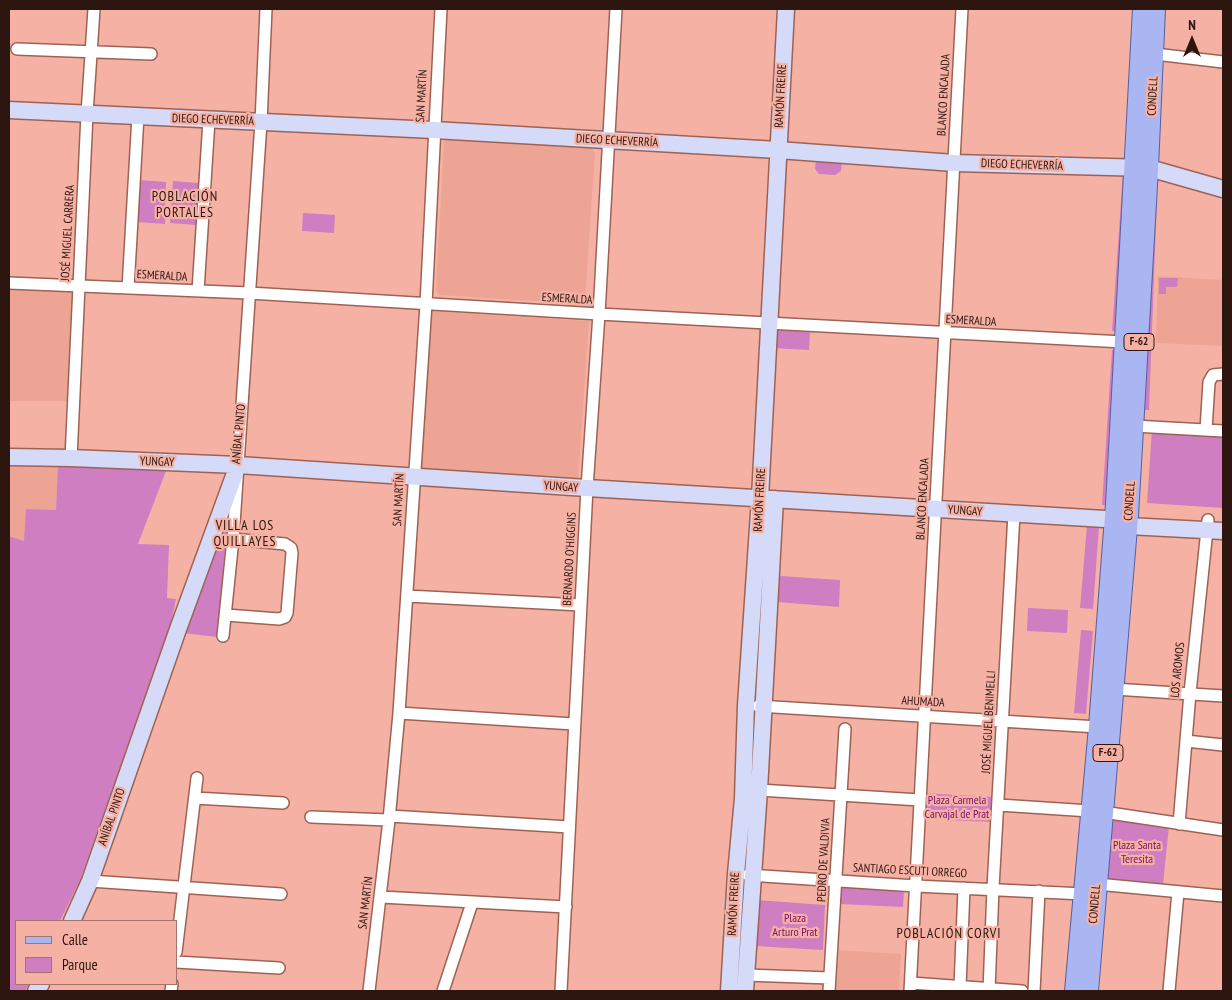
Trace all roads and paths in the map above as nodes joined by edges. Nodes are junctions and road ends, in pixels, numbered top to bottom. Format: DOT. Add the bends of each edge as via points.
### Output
graph roads {
  1 [pos="94,9"];
  2 [pos="266,9"];
  3 [pos="440,9"];
  4 [pos="616,9"];
  5 [pos="786,9"];
  6 [pos="962,9"];
  7 [pos="1142,9"];
  8 [pos="1156,9"];
  9 [pos="17,49"];
  10 [pos="92,51"];
  11 [pos="151,54"];
  12 [pos="1155,54"];
  13 [pos="1223,62"];
  14 [pos="9,110"];
  15 [pos="88,114"];
  16 [pos="138,116"];
  17 [pos="209,120"];
  18 [pos="261,122"];
  19 [pos="434,130"];
  20 [pos="609,140"];
  21 [pos="778,150"];
  22 [pos="954,163"];
  23 [pos="1142,168"];
  24 [pos="1223,189"];
  25 [pos="9,283"];
  26 [pos="79,287"];
  27 [pos="128,288"];
  28 [pos="198,292"];
  29 [pos="249,293"];
  30 [pos="426,304"];
  31 [pos="599,314"];
  32 [pos="769,323"];
  33 [pos="945,333"];
  34 [pos="1124,342"];
  35 [pos="1223,374"];
  36 [pos="1134,426"];
  37 [pos="1206,430"];
  38 [pos="1223,432"];
  39 [pos="9,457"];
  40 [pos="71,458"];
  41 [pos="238,465"];
  42 [pos="414,477"];
  43 [pos="587,488"];
  44 [pos="767,498"];
  45 [pos="936,509"];
  46 [pos="1014,514"];
  47 [pos="1124,520"];
  48 [pos="1215,525"];
  49 [pos="233,539"];
  50 [pos="407,596"];
  51 [pos="582,605"];
  52 [pos="226,615"];
  53 [pos="223,636"];
  54 [pos="1114,689"];
  55 [pos="1190,693"];
  56 [pos="1223,696"];
  57 [pos="746,705"];
  58 [pos="764,706"];
  59 [pos="400,713"];
  60 [pos="925,716"];
  61 [pos="1004,720"];
  62 [pos="574,724"];
  63 [pos="1098,727"];
  64 [pos="845,729"];
  65 [pos="1186,741"];
  66 [pos="1223,745"];
  67 [pos="197,778"];
  68 [pos="759,790"];
  69 [pos="841,795"];
  70 [pos="195,798"];
  71 [pos="920,800"];
  72 [pos="283,803"];
  73 [pos="999,805"];
  74 [pos="1097,811"];
  75 [pos="311,817"];
  76 [pos="390,818"];
  77 [pos="1179,824"];
  78 [pos="569,827"];
  79 [pos="1223,830"];
  80 [pos="736,874"];
  81 [pos="753,875"];
  82 [pos="90,880"];
  83 [pos="837,880"];
  84 [pos="184,886"];
  85 [pos="916,886"];
  86 [pos="964,888"];
  87 [pos="993,888"];
  88 [pos="1090,889"];
  89 [pos="1038,891"];
  90 [pos="1178,892"];
  91 [pos="281,894"];
  92 [pos="1223,896"];
  93 [pos="381,897"];
  94 [pos="472,903"];
  95 [pos="566,907"];
  96 [pos="72,920"];
  97 [pos="178,936"];
  98 [pos="178,962"];
  99 [pos="279,968"];
  100 [pos="830,978"];
  101 [pos="745,983"];
  102 [pos="911,987"];
  103 [pos="960,987"];
  104 [pos="989,990"];
  105 [pos="369,991"];
  106 [pos="443,991"];
  107 [pos="561,991"];
  108 [pos="730,991"];
  109 [pos="829,991"];
  110 [pos="1022,991"];
  111 [pos="1034,991"];
  112 [pos="1074,991"];
  113 [pos="1088,991"];
  114 [pos="1169,991"];
  1 -- 10 [label="street, JOSÉ MIGUEL CARRERA"];
  2 -- 18 [label="street, ANÍBAL PINTO"];
  3 -- 19 [label="street, SAN MARTÍN"];
  4 -- 20 [label="street, BERNARDO O'HIGGINS"];
  5 -- 21 [label="street, RAMÓN FREIRE"];
  6 -- 22 [label="street, BLANCO ENCALADA"];
  7 -- 23 [label="main road, CONDELL / F-62"];
  8 -- 12 [label="main road, CONDELL / F-62"];
  9 -- 10 [label="street"];
  10 -- 11 [label="street"];
  10 -- 15 [label="street, JOSÉ MIGUEL CARRERA"];
  12 -- 13 [label="street"];
  12 -- 23 [label="main road, CONDELL / F-62"];
  14 -- 15 [label="street, DIEGO ECHEVERRÍA"];
  15 -- 16 [label="street, DIEGO ECHEVERRÍA"];
  15 -- 26 [label="street, JOSÉ MIGUEL CARRERA"];
  16 -- 17 [label="street, DIEGO ECHEVERRÍA"];
  16 -- 27 [label="street"];
  17 -- 18 [label="street, DIEGO ECHEVERRÍA"];
  17 -- 28 [label="street"];
  18 -- 19 [label="street, DIEGO ECHEVERRÍA"];
  18 -- 29 [label="street, ANÍBAL PINTO"];
  19 -- 20 [label="street, DIEGO ECHEVERRÍA"];
  19 -- 30 [label="street, SAN MARTÍN"];
  20 -- 21 [label="street, DIEGO ECHEVERRÍA"];
  20 -- 31 [label="street, BERNARDO O'HIGGINS"];
  21 -- 22 [label="street, DIEGO ECHEVERRÍA"];
  21 -- 32 [label="street, RAMÓN FREIRE"];
  22 -- 23 [label="street, DIEGO ECHEVERRÍA"];
  22 -- 33 [label="street, BLANCO ENCALADA"];
  23 -- 24 [label="street, DIEGO ECHEVERRÍA"];
  23 -- 34 [label="main road, CONDELL / F-62"];
  23 -- 36 [label="main road, CONDELL / F-62"];
  25 -- 26 [label="street, ESMERALDA"];
  26 -- 27 [label="street, ESMERALDA"];
  26 -- 40 [label="street, JOSÉ MIGUEL CARRERA"];
  27 -- 28 [label="street, ESMERALDA"];
  28 -- 29 [label="street, ESMERALDA"];
  29 -- 30 [label="street, ESMERALDA"];
  29 -- 41 [label="street, ANÍBAL PINTO"];
  30 -- 31 [label="street, ESMERALDA"];
  30 -- 42 [label="street, SAN MARTÍN"];
  31 -- 32 [label="street, ESMERALDA"];
  31 -- 43 [label="street, BERNARDO O'HIGGINS"];
  32 -- 33 [label="street, ESMERALDA"];
  32 -- 44 [label="street, RAMÓN FREIRE"];
  33 -- 34 [label="street, ESMERALDA"];
  33 -- 45 [label="street, BLANCO ENCALADA"];
  34 -- 47 [label="main road, CONDELL / F-62"];
  35 -- 37 [label="street" via="1213,375 1209,382"];
  36 -- 37 [label="street"];
  36 -- 47 [label="main road, CONDELL / F-62"];
  37 -- 38 [label="street"];
  39 -- 40 [label="street, YUNGAY"];
  40 -- 41 [label="street, YUNGAY"];
  41 -- 42 [label="street, YUNGAY"];
  41 -- 49 [label="street"];
  41 -- 82 [label="street, ANÍBAL PINTO"];
  42 -- 43 [label="street, YUNGAY"];
  42 -- 50 [label="street, SAN MARTÍN"];
  43 -- 44 [label="street, YUNGAY"];
  43 -- 51 [label="street, BERNARDO O'HIGGINS"];
  44 -- 45 [label="street, YUNGAY"];
  44 -- 57 [label="street, RAMÓN FREIRE"];
  44 -- 58 [label="street, RAMÓN FREIRE"];
  45 -- 46 [label="street, YUNGAY"];
  45 -- 60 [label="street, BLANCO ENCALADA"];
  46 -- 47 [label="street, YUNGAY"];
  46 -- 61 [label="street, JOSÉ MIGUEL BENIMELLI"];
  47 -- 48 [label="street, YUNGAY"];
  47 -- 54 [label="main road, CONDELL / F-62"];
  47 -- 63 [label="main road, CONDELL / F-62"];
  48 -- 55 [label="street, LOS AROMOS"];
  49 -- 52 [label="street"];
  49 -- 52 [label="street" via="285,544 291,548 288,605 285,617 279,619"];
  50 -- 51 [label="street"];
  50 -- 59 [label="street, SAN MARTÍN"];
  51 -- 62 [label="street, BERNARDO O'HIGGINS"];
  52 -- 53 [label="street"];
  54 -- 55 [label="street"];
  54 -- 74 [label="main road, CONDELL / F-62"];
  55 -- 56 [label="street"];
  55 -- 65 [label="street, LOS AROMOS"];
  57 -- 58 [label="street, AHUMADA"];
  57 -- 80 [label="street, RAMÓN FREIRE"];
  58 -- 60 [label="street, AHUMADA"];
  58 -- 68 [label="street, RAMÓN FREIRE"];
  59 -- 62 [label="street"];
  59 -- 76 [label="street, SAN MARTÍN"];
  60 -- 61 [label="street, AHUMADA"];
  60 -- 71 [label="street, BLANCO ENCALADA"];
  61 -- 63 [label="street, AHUMADA"];
  61 -- 73 [label="street, JOSÉ MIGUEL BENIMELLI"];
  62 -- 78 [label="street, BERNARDO O'HIGGINS"];
  63 -- 74 [label="main road, CONDELL / F-62"];
  64 -- 69 [label="street, PEDRO DE VALDIVIA"];
  65 -- 66 [label="street"];
  65 -- 77 [label="street, LOS AROMOS"];
  67 -- 70 [label="street"];
  68 -- 69 [label="street"];
  68 -- 81 [label="street, RAMÓN FREIRE"];
  69 -- 71 [label="street"];
  69 -- 83 [label="street, PEDRO DE VALDIVIA"];
  70 -- 72 [label="street"];
  70 -- 84 [label="street"];
  71 -- 85 [label="street, BLANCO ENCALADA"];
  73 -- 74 [label="street"];
  73 -- 87 [label="street, JOSÉ MIGUEL BENIMELLI"];
  74 -- 77 [label="street"];
  74 -- 88 [label="main road, CONDELL / F-62"];
  75 -- 76 [label="street"];
  76 -- 78 [label="street"];
  76 -- 93 [label="street, SAN MARTÍN"];
  77 -- 79 [label="street"];
  78 -- 95 [label="street, BERNARDO O'HIGGINS"];
  80 -- 81 [label="street, SANTIAGO ESCUTI ORREGO"];
  80 -- 108 [label="street, RAMÓN FREIRE"];
  81 -- 83 [label="street, SANTIAGO ESCUTI ORREGO"];
  81 -- 101 [label="street, RAMÓN FREIRE"];
  82 -- 84 [label="street"];
  82 -- 96 [label="street, ANÍBAL PINTO"];
  83 -- 85 [label="street, SANTIAGO ESCUTI ORREGO"];
  83 -- 100 [label="street, PEDRO DE VALDIVIA"];
  84 -- 91 [label="street"];
  84 -- 97 [label="street"];
  85 -- 86 [label="street, SANTIAGO ESCUTI ORREGO"];
  85 -- 102 [label="street, BLANCO ENCALADA"];
  86 -- 87 [label="street, SANTIAGO ESCUTI ORREGO"];
  86 -- 103 [label="street"];
  87 -- 89 [label="street, SANTIAGO ESCUTI ORREGO"];
  87 -- 104 [label="street, JOSÉ MIGUEL BENIMELLI"];
  88 -- 89 [label="street, SANTIAGO ESCUTI ORREGO"];
  88 -- 90 [label="street, SANTIAGO ESCUTI ORREGO"];
  88 -- 112 [label="main road, CONDELL / F-62"];
  88 -- 113 [label="main road, CONDELL / F-62"];
  89 -- 111 [label="street"];
  90 -- 92 [label="street, SANTIAGO ESCUTI ORREGO"];
  90 -- 114 [label="street"];
  93 -- 94 [label="street"];
  93 -- 105 [label="street, SAN MARTÍN"];
  94 -- 95 [label="street"];
  94 -- 106 [label="street"];
  95 -- 107 [label="street, BERNARDO O'HIGGINS"];
  98 -- 99 [label="street"];
  100 -- 101 [label="street"];
  100 -- 109 [label="street, PEDRO DE VALDIVIA"];
  102 -- 103 [label="street"];
  103 -- 104 [label="street"];
  104 -- 110 [label="street"];
}
